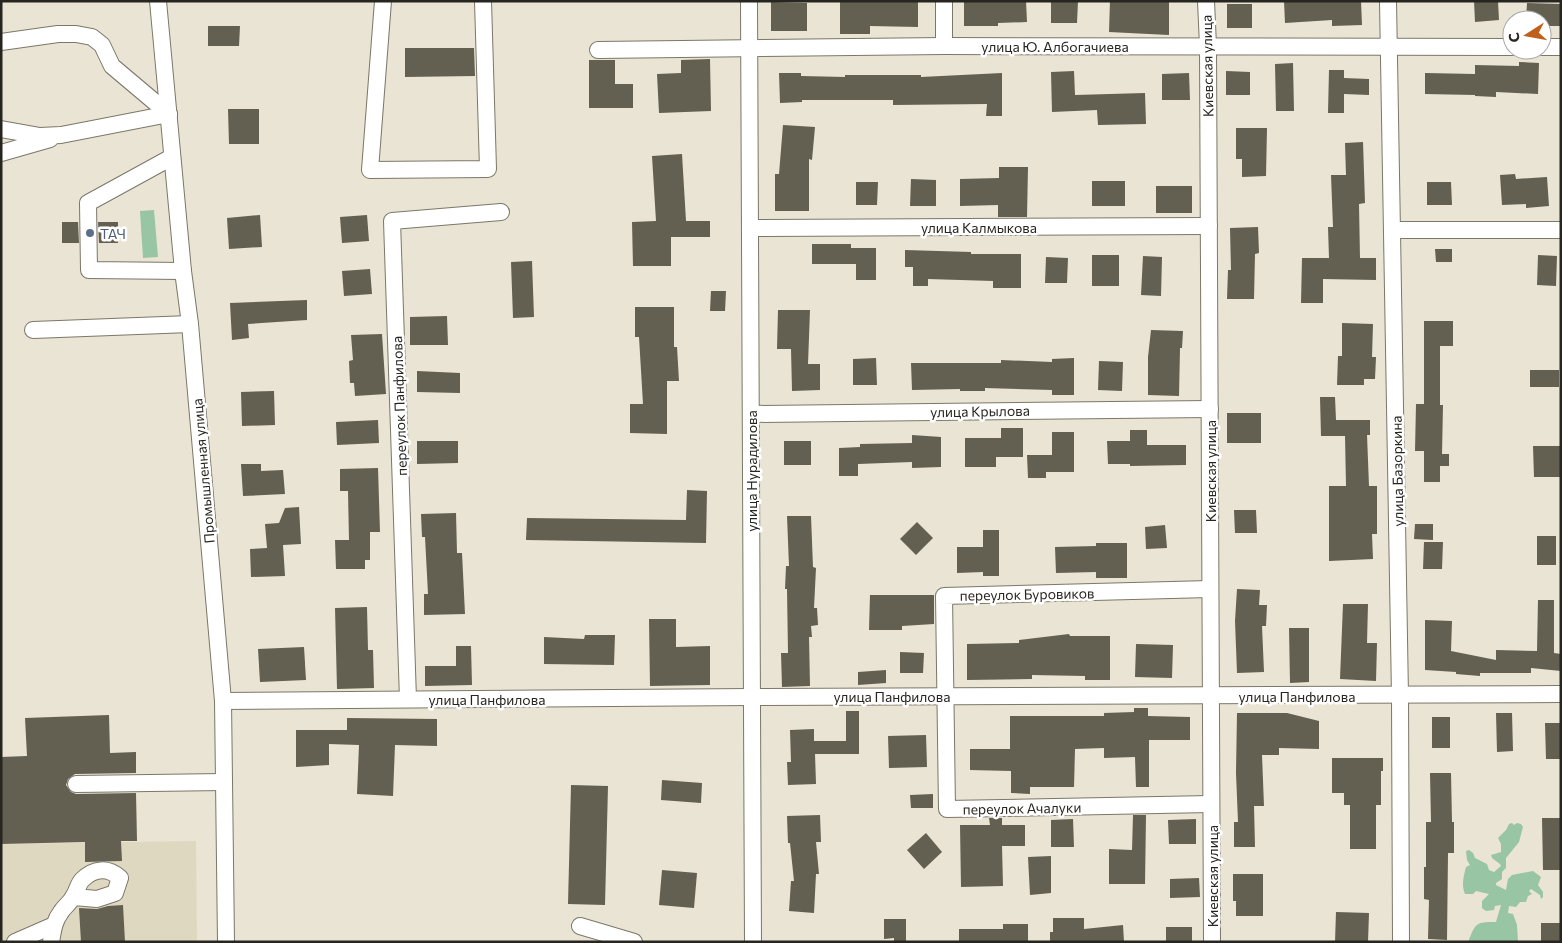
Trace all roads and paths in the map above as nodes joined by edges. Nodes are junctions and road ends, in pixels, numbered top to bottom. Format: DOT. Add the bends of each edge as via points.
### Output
graph roads {
  1 [pos="158,1"];
  2 [pos="383,1"];
  3 [pos="484,1"];
  4 [pos="749,1"];
  5 [pos="944,1"];
  6 [pos="1206,1"];
  7 [pos="1388,1"];
  8 [pos="1,42"];
  9 [pos="944,46"];
  10 [pos="1208,46"];
  11 [pos="1389,46"];
  12 [pos="1502,47"];
  13 [pos="749,48"];
  14 [pos="598,50"];
  15 [pos="168,114"];
  16 [pos="1,129"];
  17 [pos="61,135"];
  18 [pos="1,153"];
  19 [pos="172,157"];
  20 [pos="501,212"];
  21 [pos="1209,226"];
  22 [pos="750,228"];
  23 [pos="1393,230"];
  24 [pos="1561,230"];
  25 [pos="183,271"];
  26 [pos="190,324"];
  27 [pos="33,330"];
  28 [pos="1210,409"];
  29 [pos="751,414"];
  30 [pos="1210,589"];
  31 [pos="1561,694"];
  32 [pos="945,696"];
  33 [pos="1210,696"];
  34 [pos="1400,696"];
  35 [pos="752,697"];
  36 [pos="408,699"];
  37 [pos="222,701"];
  38 [pos="224,782"];
  39 [pos="76,784"];
  40 [pos="1211,804"];
  41 [pos="74,897"];
  42 [pos="54,925"];
  43 [pos="580,926"];
  44 [pos="15,942"];
  45 [pos="51,942"];
  46 [pos="226,942"];
  47 [pos="634,942"];
  48 [pos="753,942"];
  49 [pos="1212,942"];
  50 [pos="1401,942"];
  1 -- 15 [label="street, Промышленная улица"];
  2 -- 3 [label="street" via="370,170 488,169"];
  4 -- 13 [label="street, улица Нурадилова"];
  5 -- 9 [label="street"];
  6 -- 10 [label="street, Киевская улица"];
  7 -- 11 [label="street, улица Базоркина"];
  8 -- 15 [label="street" via="58,34 92,37 102,45 112,66"];
  9 -- 10 [label="street, улица Ю. Албогачиева"];
  9 -- 13 [label="street, улица Ю. Албогачиева"];
  10 -- 11 [label="street, улица Ю. Албогачиева"];
  10 -- 21 [label="street, Киевская улица"];
  11 -- 12 [label="street, улица Ю. Албогачиева"];
  11 -- 23 [label="street, улица Базоркина"];
  13 -- 14 [label="street, улица Ю. Албогачиева"];
  13 -- 22 [label="street, улица Нурадилова"];
  15 -- 17 [label="street"];
  15 -- 19 [label="street, Промышленная улица"];
  16 -- 17 [label="street" via="40,136"];
  17 -- 18 [label="street"];
  19 -- 25 [label="street, Промышленная улица"];
  19 -- 25 [label="street" via="88,203 89,270"];
  20 -- 36 [label="street, переулок Панфилова" via="392,221"];
  21 -- 22 [label="street, улица Калмыкова"];
  21 -- 28 [label="street, Киевская улица"];
  22 -- 29 [label="street, улица Нурадилова"];
  23 -- 24 [label="street"];
  23 -- 34 [label="street, улица Базоркина"];
  25 -- 26 [label="street, Промышленная улица"];
  26 -- 27 [label="street"];
  26 -- 37 [label="street, Промышленная улица"];
  28 -- 29 [label="street, улица Крылова"];
  28 -- 30 [label="street, Киевская улица"];
  29 -- 35 [label="street, улица Нурадилова"];
  30 -- 32 [label="street, переулок Буровиков" via="944,596"];
  30 -- 33 [label="street, Киевская улица"];
  31 -- 34 [label="street, улица Панфилова"];
  32 -- 33 [label="street, улица Панфилова"];
  32 -- 35 [label="street, улица Панфилова"];
  32 -- 40 [label="street, переулок Ачалуки" via="947,809"];
  33 -- 34 [label="street, улица Панфилова"];
  33 -- 40 [label="street, Киевская улица"];
  34 -- 50 [label="street, улица Базоркина"];
  35 -- 36 [label="street, улица Панфилова"];
  35 -- 48 [label="street, улица Нурадилова"];
  36 -- 37 [label="street, улица Панфилова"];
  37 -- 38 [label="street, Промышленная улица"];
  38 -- 39 [label="street"];
  38 -- 46 [label="street, Промышленная улица"];
  40 -- 49 [label="street, Киевская улица"];
  41 -- 42 [label="street"];
  42 -- 44 [label="street"];
  42 -- 45 [label="street"];
  43 -- 47 [label="street"];
}
